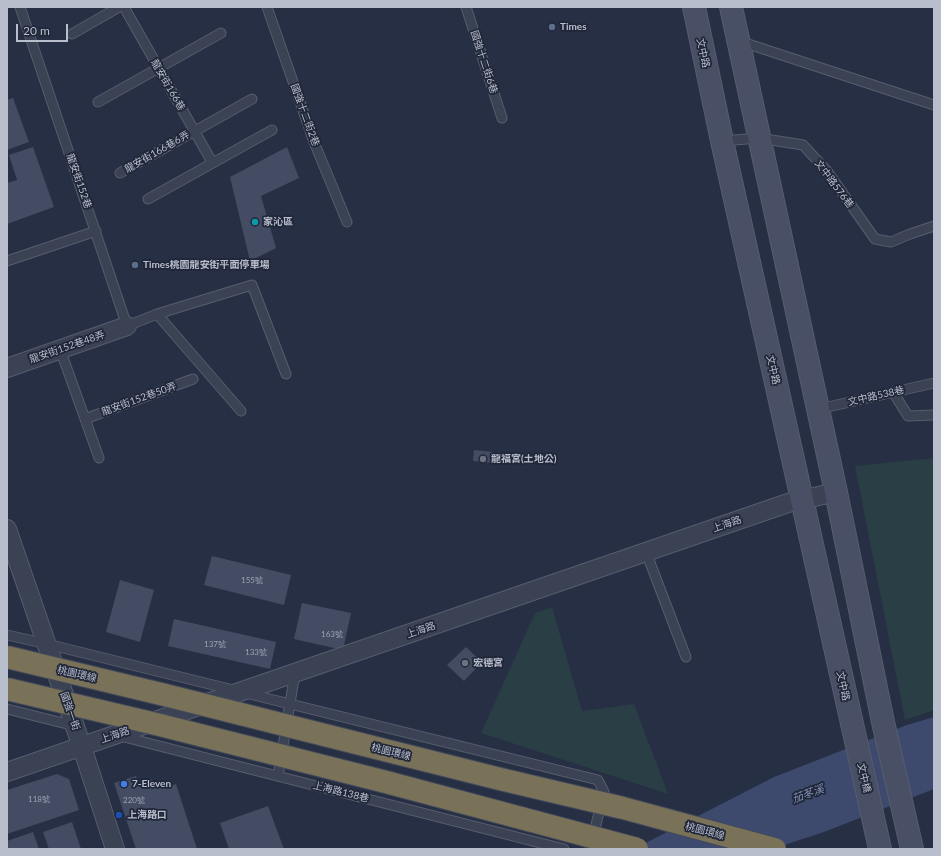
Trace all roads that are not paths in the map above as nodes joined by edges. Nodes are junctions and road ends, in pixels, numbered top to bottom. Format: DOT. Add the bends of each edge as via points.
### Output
graph roads {
  1 [pos="20,7"];
  2 [pos="119,7"];
  3 [pos="124,7"];
  4 [pos="267,7"];
  5 [pos="466,7"];
  6 [pos="694,7"];
  7 [pos="731,7"];
  8 [pos="220,33"];
  9 [pos="72,34"];
  10 [pos="738,40"];
  11 [pos="158,68"];
  12 [pos="252,99"];
  13 [pos="98,102"];
  14 [pos="934,105"];
  15 [pos="502,118"];
  16 [pos="272,130"];
  17 [pos="194,131"];
  18 [pos="759,138"];
  19 [pos="722,141"];
  20 [pos="212,162"];
  21 [pos="120,173"];
  22 [pos="148,199"];
  23 [pos="347,222"];
  24 [pos="934,226"];
  25 [pos="96,230"];
  26 [pos="7,261"];
  27 [pos="158,314"];
  28 [pos="127,326"];
  29 [pos="60,349"];
  30 [pos="7,368"];
  31 [pos="286,374"];
  32 [pos="194,379"];
  33 [pos="934,383"];
  34 [pos="893,392"];
  35 [pos="819,410"];
  36 [pos="241,411"];
  37 [pos="934,415"];
  38 [pos="85,419"];
  39 [pos="99,458"];
  40 [pos="836,492"];
  41 [pos="802,500"];
  42 [pos="7,529"];
  43 [pos="646,552"];
  44 [pos="7,635"];
  45 [pos="47,644"];
  46 [pos="7,657"];
  47 [pos="686,657"];
  48 [pos="295,673"];
  49 [pos="7,689"];
  50 [pos="241,692"];
  51 [pos="290,704"];
  52 [pos="7,709"];
  53 [pos="75,726"];
  54 [pos="853,732"];
  55 [pos="117,735"];
  56 [pos="82,747"];
  57 [pos="894,768"];
  58 [pos="7,772"];
  59 [pos="278,776"];
  60 [pos="864,778"];
  61 [pos="115,849"];
  62 [pos="564,849"];
  63 [pos="590,849"];
  64 [pos="637,849"];
  65 [pos="774,849"];
  66 [pos="880,849"];
  67 [pos="912,849"];
  1 -- 25 [label="lane, 龍安街152巷"];
  2 -- 9 [label="lane"];
  3 -- 11 [label="lane, 龍安街166巷"];
  4 -- 23 [label="lane, 國強十二街2巷" via="314,142"];
  5 -- 15 [label="lane, 國強十二街6巷"];
  6 -- 19 [label="street, 文中路"];
  7 -- 10 [label="street"];
  8 -- 11 [label="lane"];
  10 -- 14 [label="lane"];
  10 -- 18 [label="street"];
  11 -- 13 [label="lane"];
  11 -- 17 [label="lane, 龍安街166巷"];
  12 -- 17 [label="lane, 龍安街166巷6弄"];
  16 -- 20 [label="lane"];
  17 -- 20 [label="lane, 龍安街166巷"];
  17 -- 21 [label="lane, 龍安街166巷6弄"];
  18 -- 19 [label="lane, 文中路576巷"];
  18 -- 24 [label="lane, 文中路576巷" via="803,145 827,171 875,239 891,242"];
  18 -- 35 [label="street"];
  19 -- 41 [label="street, 文中路"];
  20 -- 22 [label="lane"];
  25 -- 26 [label="lane"];
  25 -- 28 [label="lane, 龍安街152巷"];
  27 -- 28 [label="lane"];
  27 -- 31 [label="lane" via="252,285"];
  27 -- 36 [label="lane"];
  28 -- 29 [label="street, 龍安街152巷48弄"];
  29 -- 30 [label="street, 龍安街152巷48弄"];
  29 -- 38 [label="lane"];
  32 -- 38 [label="lane, 龍安街152巷50弄"];
  33 -- 34 [label="lane, 文中路538巷"];
  34 -- 35 [label="lane, 文中路538巷"];
  34 -- 37 [label="lane" via="908,416"];
  35 -- 40 [label="street"];
  38 -- 39 [label="lane"];
  40 -- 41 [label="street, 上海路"];
  40 -- 57 [label="street"];
  41 -- 43 [label="street, 上海路"];
  41 -- 54 [label="street, 文中路"];
  42 -- 45 [label="street, 國強一街"];
  43 -- 47 [label="lane"];
  43 -- 48 [label="street, 上海路"];
  44 -- 45 [label="lane"];
  45 -- 50 [label="lane"];
  45 -- 53 [label="street, 國強一街"];
  46 -- 65 [label="highway, 桃園環線, bridge" via="623,808"];
  48 -- 50 [label="street, 上海路"];
  48 -- 51 [label="lane"];
  49 -- 64 [label="highway, bridge" via="386,782"];
  50 -- 51 [label="lane"];
  50 -- 55 [label="street, 上海路"];
  51 -- 59 [label="lane"];
  51 -- 63 [label="lane" via="598,780 604,792"];
  52 -- 53 [label="lane"];
  53 -- 56 [label="street, 國強一街"];
  54 -- 60 [label="street, 文中橋"];
  55 -- 56 [label="street, 上海路"];
  55 -- 59 [label="lane, 上海路138巷"];
  56 -- 58 [label="street, 上海路"];
  56 -- 61 [label="street, 國強一街"];
  57 -- 60 [label="street"];
  57 -- 67 [label="street"];
  59 -- 62 [label="lane, 上海路138巷"];
  60 -- 66 [label="street, 文中橋"];
}
